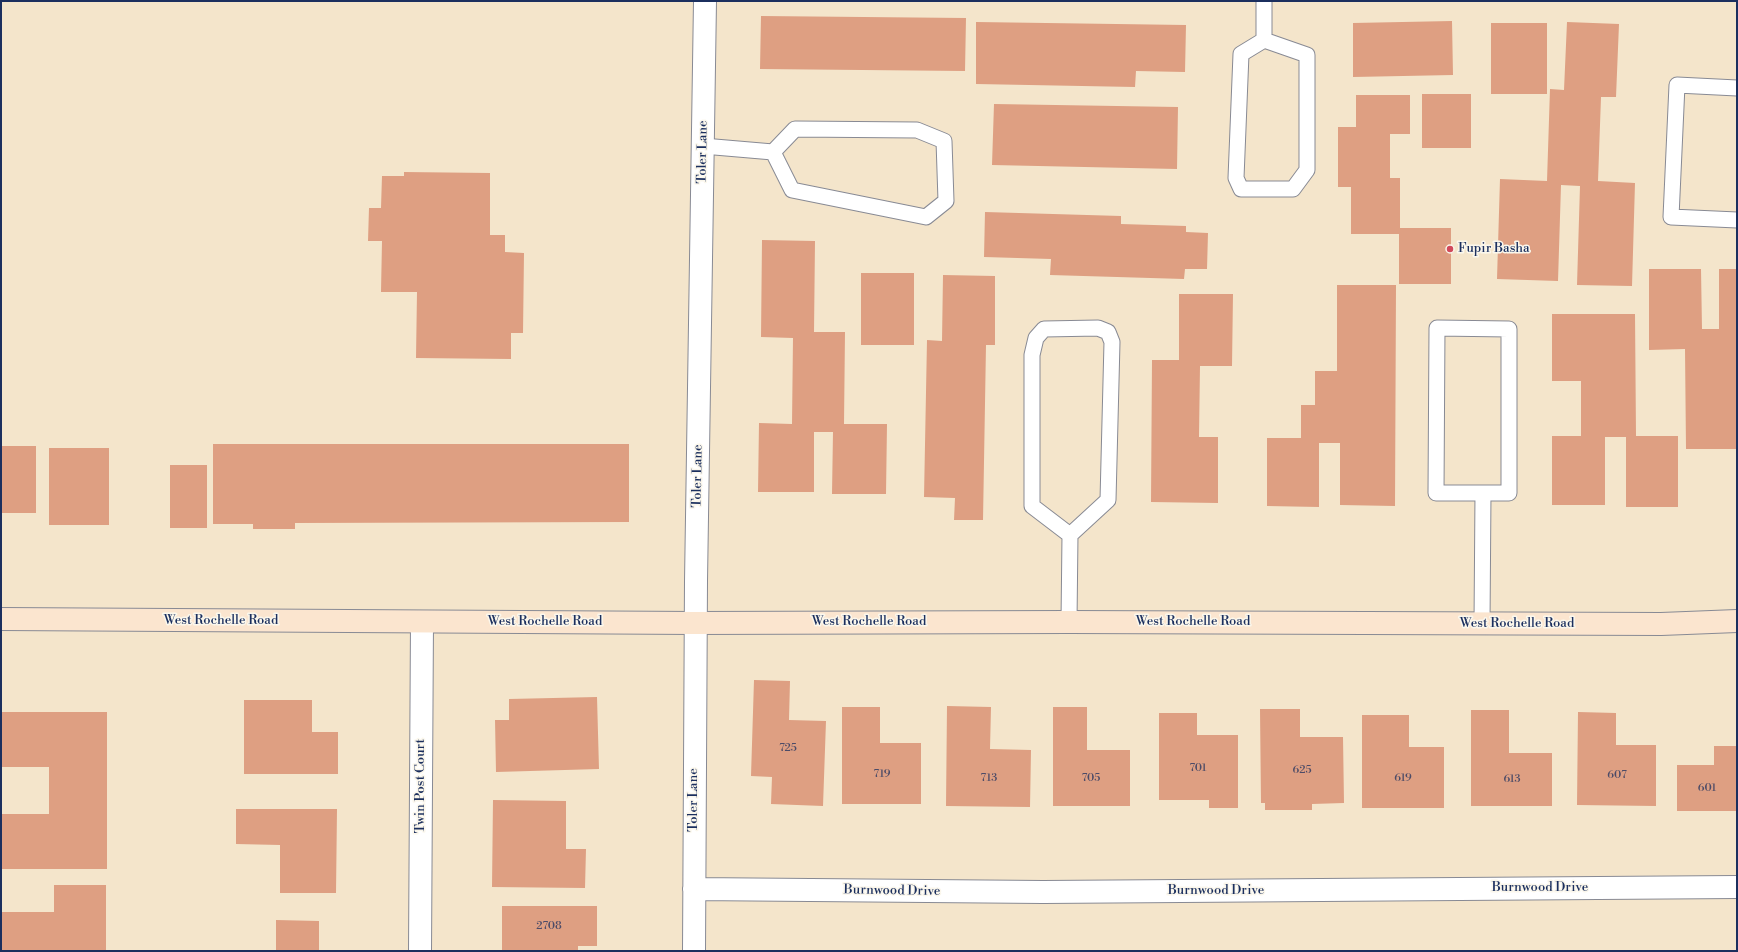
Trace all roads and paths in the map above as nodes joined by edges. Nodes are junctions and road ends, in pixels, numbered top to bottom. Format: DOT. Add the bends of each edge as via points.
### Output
graph roads {
  1 [pos="706,1"];
  2 [pos="1264,1"];
  3 [pos="1264,40"];
  4 [pos="1737,88"];
  5 [pos="703,146"];
  6 [pos="773,152"];
  7 [pos="1737,220"];
  8 [pos="1483,493"];
  9 [pos="1070,535"];
  10 [pos="1,619"];
  11 [pos="1737,620"];
  12 [pos="422,622"];
  13 [pos="1069,622"];
  14 [pos="695,623"];
  15 [pos="1482,624"];
  16 [pos="1737,887"];
  17 [pos="694,888"];
  18 [pos="420,951"];
  19 [pos="694,951"];
  1 -- 5 [label="street, Toler Lane"];
  2 -- 3 [label="lane"];
  3 -- 3 [label="lane" via="1241,54 1236,178 1241,189 1293,189 1307,170 1308,55"];
  4 -- 7 [label="lane" via="1677,84 1671,217"];
  5 -- 6 [label="lane"];
  5 -- 14 [label="street, Toler Lane"];
  6 -- 6 [label="lane" via="795,129 917,130 944,140 946,201 926,217 792,190"];
  8 -- 8 [label="lane" via="1509,493 1510,329 1437,328 1436,493"];
  8 -- 15 [label="lane"];
  9 -- 9 [label="lane" via="1108,500 1112,342 1108,332 1098,328 1044,329 1036,338 1032,355 1032,506"];
  9 -- 13 [label="lane"];
  10 -- 12 [label="main road, West Rochelle Road"];
  11 -- 15 [label="main road, West Rochelle Road" via="1661,624"];
  12 -- 14 [label="main road, West Rochelle Road"];
  12 -- 18 [label="street, Twin Post Court"];
  13 -- 14 [label="main road, West Rochelle Road"];
  13 -- 15 [label="main road, West Rochelle Road"];
  14 -- 17 [label="street, Toler Lane"];
  16 -- 17 [label="street, Burnwood Drive" via="1043,892"];
  17 -- 19 [label="street, Toler Lane"];
}
